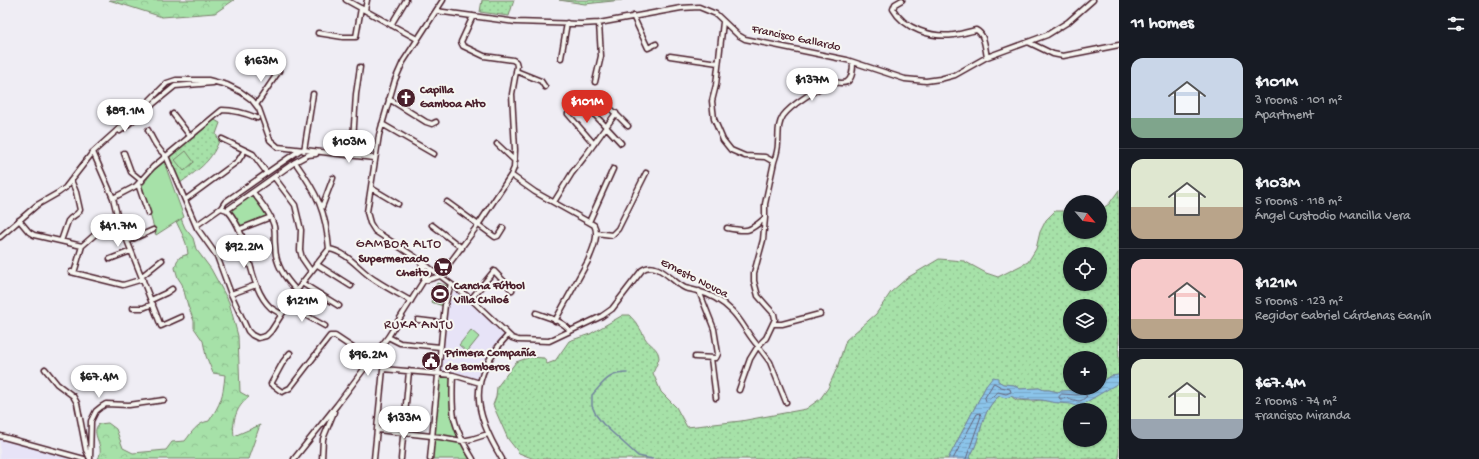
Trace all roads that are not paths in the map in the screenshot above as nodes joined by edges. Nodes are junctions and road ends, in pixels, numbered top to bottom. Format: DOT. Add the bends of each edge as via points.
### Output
graph roads {
  1 [pos="346,0"];
  2 [pos="367,0"];
  3 [pos="406,0"];
  4 [pos="442,0"];
  5 [pos="902,0"];
  6 [pos="1093,0"];
  7 [pos="363,9"];
  8 [pos="436,12"];
  9 [pos="473,16"];
  10 [pos="633,16"];
  11 [pos="723,22"];
  12 [pos="567,23"];
  13 [pos="599,23"];
  14 [pos="390,24"];
  15 [pos="318,33"];
  16 [pos="417,39"];
  17 [pos="1028,42"];
  18 [pos="656,44"];
  19 [pos="1119,45"];
  20 [pos="670,56"];
  21 [pos="987,57"];
  22 [pos="561,58"];
  23 [pos="853,62"];
  24 [pos="718,63"];
  25 [pos="360,67"];
  26 [pos="279,71"];
  27 [pos="516,71"];
  28 [pos="595,82"];
  29 [pos="221,86"];
  30 [pos="545,87"];
  31 [pos="313,94"];
  32 [pos="388,99"];
  33 [pos="583,102"];
  34 [pos="256,104"];
  35 [pos="610,108"];
  36 [pos="173,114"];
  37 [pos="568,114"];
  38 [pos="616,114"];
  39 [pos="257,118"];
  40 [pos="436,122"];
  41 [pos="382,124"];
  42 [pos="628,126"];
  43 [pos="606,128"];
  44 [pos="148,130"];
  45 [pos="190,136"];
  46 [pos="107,138"];
  47 [pos="222,139"];
  48 [pos="621,143"];
  49 [pos="497,144"];
  50 [pos="594,144"];
  51 [pos="245,150"];
  52 [pos="302,150"];
  53 [pos="93,152"];
  54 [pos="124,153"];
  55 [pos="325,153"];
  56 [pos="434,154"];
  57 [pos="166,156"];
  58 [pos="352,156"];
  59 [pos="374,158"];
  60 [pos="515,161"];
  61 [pos="295,162"];
  62 [pos="774,162"];
  63 [pos="613,169"];
  64 [pos="267,173"];
  65 [pos="646,173"];
  66 [pos="511,175"];
  67 [pos="274,177"];
  68 [pos="333,178"];
  69 [pos="71,180"];
  70 [pos="140,183"];
  71 [pos="371,188"];
  72 [pos="253,192"];
  73 [pos="112,198"];
  74 [pos="185,200"];
  75 [pos="447,202"];
  76 [pos="554,202"];
  77 [pos="398,204"];
  78 [pos="322,207"];
  79 [pos="221,208"];
  80 [pos="228,210"];
  81 [pos="148,213"];
  82 [pos="117,215"];
  83 [pos="271,217"];
  84 [pos="765,218"];
  85 [pos="19,220"];
  86 [pos="589,222"];
  87 [pos="196,225"];
  88 [pos="432,225"];
  89 [pos="478,225"];
  90 [pos="503,228"];
  91 [pos="727,228"];
  92 [pos="240,229"];
  93 [pos="153,230"];
  94 [pos="596,233"];
  95 [pos="0,237"];
  96 [pos="61,241"];
  97 [pos="128,241"];
  98 [pos="82,246"];
  99 [pos="462,248"];
  100 [pos="328,249"];
  101 [pos="131,251"];
  102 [pos="110,259"];
  103 [pos="162,260"];
  104 [pos="420,261"];
  105 [pos="316,264"];
  106 [pos="431,269"];
  107 [pos="311,271"];
  108 [pos="440,276"];
  109 [pos="142,277"];
  110 [pos="424,281"];
  111 [pos="302,283"];
  112 [pos="256,284"];
  113 [pos="451,284"];
  114 [pos="351,286"];
  115 [pos="172,289"];
  116 [pos="512,290"];
  117 [pos="297,291"];
  118 [pos="699,291"];
  119 [pos="231,294"];
  120 [pos="471,299"];
  121 [pos="152,302"];
  122 [pos="411,302"];
  123 [pos="287,305"];
  124 [pos="339,306"];
  125 [pos="133,308"];
  126 [pos="536,313"];
  127 [pos="281,314"];
  128 [pos="820,314"];
  129 [pos="181,317"];
  130 [pos="418,320"];
  131 [pos="555,321"];
  132 [pos="442,323"];
  133 [pos="774,324"];
  134 [pos="325,326"];
  135 [pos="570,331"];
  136 [pos="508,336"];
  137 [pos="388,337"];
  138 [pos="758,346"];
  139 [pos="440,347"];
  140 [pos="290,353"];
  141 [pos="694,357"];
  142 [pos="711,358"];
  143 [pos="371,360"];
  144 [pos="45,369"];
  145 [pos="409,372"];
  146 [pos="438,374"];
  147 [pos="453,375"];
  148 [pos="480,383"];
  149 [pos="740,390"];
  150 [pos="716,398"];
  151 [pos="164,400"];
  152 [pos="786,402"];
  153 [pos="338,405"];
  154 [pos="378,430"];
  155 [pos="404,432"];
  156 [pos="488,434"];
  157 [pos="0,436"];
  158 [pos="432,436"];
  159 [pos="462,441"];
  160 [pos="84,459"];
  161 [pos="90,459"];
  162 [pos="294,459"];
  163 [pos="322,459"];
  164 [pos="374,459"];
  165 [pos="401,459"];
  166 [pos="430,459"];
  167 [pos="473,459"];
  168 [pos="502,459"];
  1 -- 7 [label="street"];
  2 -- 7 [label="street"];
  3 -- 14 [label="street"];
  4 -- 8 [label="street"];
  5 -- 21 [label="street" via="895,4 893,9 906,24 934,34 953,35 976,30 982,36"];
  6 -- 17 [label="street, Francisco Gallardo" via="1068,22 1047,35"];
  7 -- 14 [label="street"];
  7 -- 15 [label="street" via="356,37"];
  8 -- 9 [label="street, Francisco Gallardo"];
  8 -- 16 [label="street"];
  9 -- 12 [label="street, Francisco Gallardo" via="516,22"];
  9 -- 27 [label="street" via="461,44 484,56 513,60 516,62"];
  10 -- 11 [label="street, Francisco Gallardo" via="699,7 716,14"];
  10 -- 13 [label="street, Francisco Gallardo"];
  10 -- 18 [label="street" via="648,48"];
  11 -- 23 [label="street, Francisco Gallardo" via="745,39"];
  11 -- 24 [label="street"];
  12 -- 13 [label="street, Francisco Gallardo"];
  12 -- 22 [label="street"];
  13 -- 28 [label="street" via="601,56"];
  14 -- 16 [label="street"];
  16 -- 32 [label="street" via="399,70"];
  17 -- 19 [label="street" via="1063,56"];
  17 -- 21 [label="street, Francisco Gallardo"];
  20 -- 24 [label="street"];
  21 -- 23 [label="street, Francisco Gallardo" via="955,75 926,81 905,79"];
  23 -- 62 [label="street" via="853,71 848,81 822,87 786,113 778,126"];
  24 -- 62 [label="street" via="712,101 714,119 723,140 738,154 765,157"];
  25 -- 58 [label="street"];
  26 -- 34 [label="street"];
  27 -- 30 [label="street" via="541,81"];
  27 -- 60 [label="street" via="512,94"];
  29 -- 46 [label="street" via="213,83 175,86 119,132"];
  31 -- 52 [label="street"];
  32 -- 40 [label="street" via="426,122"];
  32 -- 41 [label="street"];
  33 -- 43 [label="street"];
  34 -- 46 [label="street" via="241,92 219,82 176,80 167,83"];
  34 -- 52 [label="street" via="270,140 275,146"];
  35 -- 38 [label="street"];
  36 -- 45 [label="street"];
  37 -- 50 [label="street"];
  38 -- 42 [label="street"];
  38 -- 43 [label="street"];
  39 -- 45 [label="street" via="232,110 222,110"];
  41 -- 56 [label="street"];
  41 -- 59 [label="street"];
  43 -- 48 [label="street"];
  43 -- 50 [label="street"];
  44 -- 57 [label="street" via="155,145"];
  45 -- 57 [label="street"];
  46 -- 53 [label="street"];
  47 -- 51 [label="street"];
  49 -- 60 [label="street"];
  50 -- 76 [label="street"];
  51 -- 64 [label="street" via="253,154"];
  51 -- 74 [label="street" via="238,161"];
  52 -- 55 [label="street"];
  52 -- 64 [label="street"];
  53 -- 69 [label="street"];
  53 -- 73 [label="street"];
  54 -- 70 [label="street" via="131,172"];
  55 -- 58 [label="street"];
  55 -- 61 [label="street" via="308,155"];
  57 -- 70 [label="street"];
  57 -- 74 [label="street"];
  58 -- 59 [label="street"];
  59 -- 71 [label="street"];
  60 -- 66 [label="street"];
  61 -- 67 [label="street"];
  61 -- 78 [label="street"];
  62 -- 84 [label="street"];
  63 -- 86 [label="street"];
  64 -- 79 [label="street" via="225,202"];
  65 -- 94 [label="street" via="618,229 612,235"];
  66 -- 76 [label="street" via="534,192"];
  66 -- 89 [label="street"];
  67 -- 72 [label="street"];
  67 -- 107 [label="street" via="295,205 301,230 300,250"];
  68 -- 78 [label="street"];
  69 -- 85 [label="street" via="58,193 37,205"];
  69 -- 96 [label="street" via="80,210 69,218"];
  70 -- 73 [label="street"];
  70 -- 81 [label="street"];
  71 -- 77 [label="street"];
  71 -- 104 [label="street" via="368,219 373,228"];
  72 -- 80 [label="street"];
  72 -- 83 [label="street"];
  73 -- 82 [label="street"];
  74 -- 87 [label="street"];
  75 -- 89 [label="street"];
  76 -- 86 [label="street"];
  78 -- 100 [label="street"];
  79 -- 80 [label="street"];
  79 -- 87 [label="street"];
  80 -- 92 [label="street"];
  82 -- 97 [label="street"];
  82 -- 98 [label="street"];
  83 -- 92 [label="street"];
  83 -- 117 [label="street" via="279,266 284,277"];
  84 -- 91 [label="street" via="747,231"];
  84 -- 133 [label="street" via="754,281 758,296 774,314"];
  85 -- 95 [label="street"];
  85 -- 96 [label="street" via="34,235"];
  86 -- 94 [label="street" via="596,226"];
  87 -- 119 [label="street" via="217,256"];
  88 -- 99 [label="street"];
  89 -- 90 [label="street" via="494,237 498,236"];
  89 -- 99 [label="street"];
  92 -- 112 [label="street"];
  93 -- 97 [label="street"];
  94 -- 131 [label="street" via="593,251"];
  96 -- 98 [label="street"];
  97 -- 101 [label="street"];
  98 -- 109 [label="street" via="73,273 123,285"];
  99 -- 108 [label="street"];
  100 -- 105 [label="street"];
  100 -- 122 [label="street" via="347,258 375,280"];
  101 -- 102 [label="street"];
  101 -- 109 [label="street"];
  103 -- 109 [label="street"];
  104 -- 106 [label="street"];
  104 -- 110 [label="street" via="424,269"];
  105 -- 107 [label="street"];
  105 -- 114 [label="street"];
  106 -- 108 [label="street"];
  106 -- 110 [label="street"];
  107 -- 111 [label="street"];
  108 -- 110 [label="street"];
  108 -- 113 [label="street"];
  109 -- 121 [label="street"];
  110 -- 122 [label="street"];
  111 -- 117 [label="street"];
  111 -- 124 [label="street"];
  112 -- 119 [label="street"];
  112 -- 127 [label="street" via="268,304"];
  113 -- 120 [label="street"];
  113 -- 132 [label="street"];
  115 -- 121 [label="street"];
  116 -- 120 [label="street" via="494,272"];
  117 -- 123 [label="street"];
  118 -- 135 [label="street, Ernesto Novoa" via="685,288 663,272 650,267 645,268 612,309"];
  118 -- 138 [label="street, Ernesto Novoa" via="732,310"];
  118 -- 142 [label="street" via="714,329 718,349 717,357"];
  119 -- 127 [label="street" via="250,333 258,338 266,336 271,331"];
  120 -- 136 [label="street"];
  121 -- 125 [label="street" via="142,308"];
  121 -- 129 [label="street" via="160,326"];
  122 -- 137 [label="street"];
  123 -- 127 [label="street"];
  123 -- 134 [label="street"];
  126 -- 131 [label="street"];
  128 -- 133 [label="street"];
  130 -- 132 [label="street"];
  131 -- 135 [label="street"];
  132 -- 139 [label="street"];
  133 -- 138 [label="street"];
  135 -- 136 [label="street, Ernesto Novoa" via="549,341 515,340"];
  136 -- 148 [label="street" via="488,361"];
  137 -- 139 [label="street" via="400,343"];
  137 -- 143 [label="street"];
  138 -- 149 [label="street" via="750,359"];
  138 -- 152 [label="street, Ernesto Novoa" via="770,362"];
  139 -- 146 [label="street"];
  140 -- 143 [label="street" via="271,384 282,392 290,388 330,336 335,336"];
  141 -- 142 [label="street"];
  142 -- 150 [label="street"];
  143 -- 153 [label="street"];
  144 -- 161 [label="street" via="57,384 73,396"];
  145 -- 146 [label="street"];
  145 -- 154 [label="street" via="383,369"];
  145 -- 155 [label="street"];
  146 -- 147 [label="street"];
  146 -- 158 [label="street"];
  147 -- 148 [label="street"];
  147 -- 159 [label="street" via="452,410"];
  148 -- 156 [label="street" via="479,408"];
  151 -- 161 [label="street" via="128,405 106,404 101,407 91,420"];
  153 -- 162 [label="street"];
  153 -- 163 [label="street" via="324,434"];
  154 -- 155 [label="street"];
  154 -- 164 [label="street"];
  155 -- 158 [label="street"];
  155 -- 165 [label="street"];
  156 -- 159 [label="street"];
  156 -- 168 [label="street"];
  157 -- 160 [label="street"];
  158 -- 159 [label="street"];
  158 -- 166 [label="street"];
  159 -- 167 [label="street"];
}
